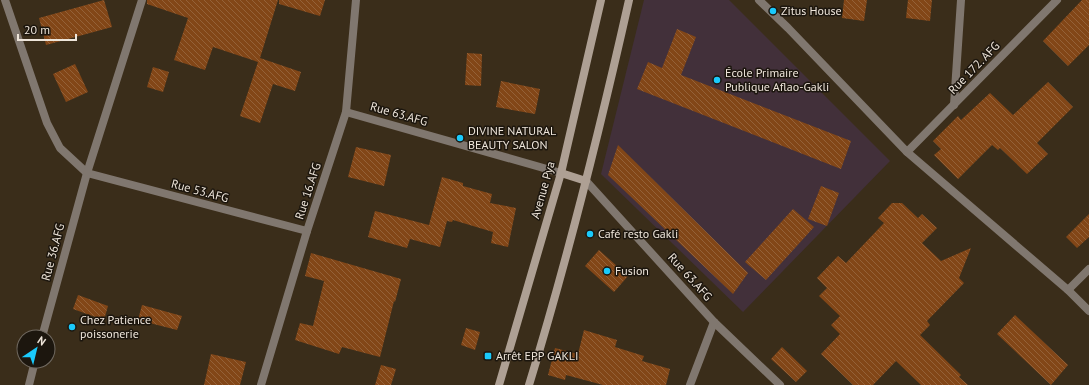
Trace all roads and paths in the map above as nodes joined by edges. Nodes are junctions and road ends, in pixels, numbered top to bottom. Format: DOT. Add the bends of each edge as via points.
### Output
graph roads {
  1 [pos="5,0"];
  2 [pos="142,0"];
  3 [pos="356,0"];
  4 [pos="601,0"];
  5 [pos="629,0"];
  6 [pos="759,0"];
  7 [pos="961,0"];
  8 [pos="1057,0"];
  9 [pos="954,105"];
  10 [pos="346,112"];
  11 [pos="907,152"];
  12 [pos="87,173"];
  13 [pos="561,173"];
  14 [pos="586,181"];
  15 [pos="307,231"];
  16 [pos="1089,269"];
  17 [pos="1068,290"];
  18 [pos="1089,311"];
  19 [pos="714,322"];
  20 [pos="44,329"];
  21 [pos="33,369"];
  22 [pos="29,385"];
  23 [pos="261,385"];
  24 [pos="498,385"];
  25 [pos="529,385"];
  26 [pos="690,385"];
  27 [pos="780,385"];
  1 -- 12 [label="street" via="47,124 60,148"];
  2 -- 12 [label="street, Rue 36.AFG"];
  3 -- 10 [label="street, Rue 16.AFG"];
  4 -- 13 [label="main road, Avenue Pya"];
  5 -- 14 [label="main road"];
  6 -- 11 [label="street"];
  7 -- 9 [label="street"];
  8 -- 9 [label="street, Rue 172. AFG"];
  9 -- 11 [label="street, Rue 172. AFG"];
  10 -- 13 [label="street, Rue 63.AFG"];
  10 -- 15 [label="street, Rue 16.AFG"];
  11 -- 17 [label="street"];
  12 -- 15 [label="street, Rue 53.AFG"];
  12 -- 20 [label="street, Rue 36.AFG"];
  13 -- 14 [label="main road"];
  13 -- 24 [label="main road, Avenue Pya"];
  14 -- 19 [label="street, Rue 63.AFG"];
  14 -- 25 [label="main road"];
  15 -- 23 [label="street, Rue 16.AFG"];
  16 -- 17 [label="street"];
  17 -- 18 [label="street"];
  19 -- 26 [label="street"];
  19 -- 27 [label="street, Rue 63.AFG"];
  21 -- 22 [label="street"];
}
